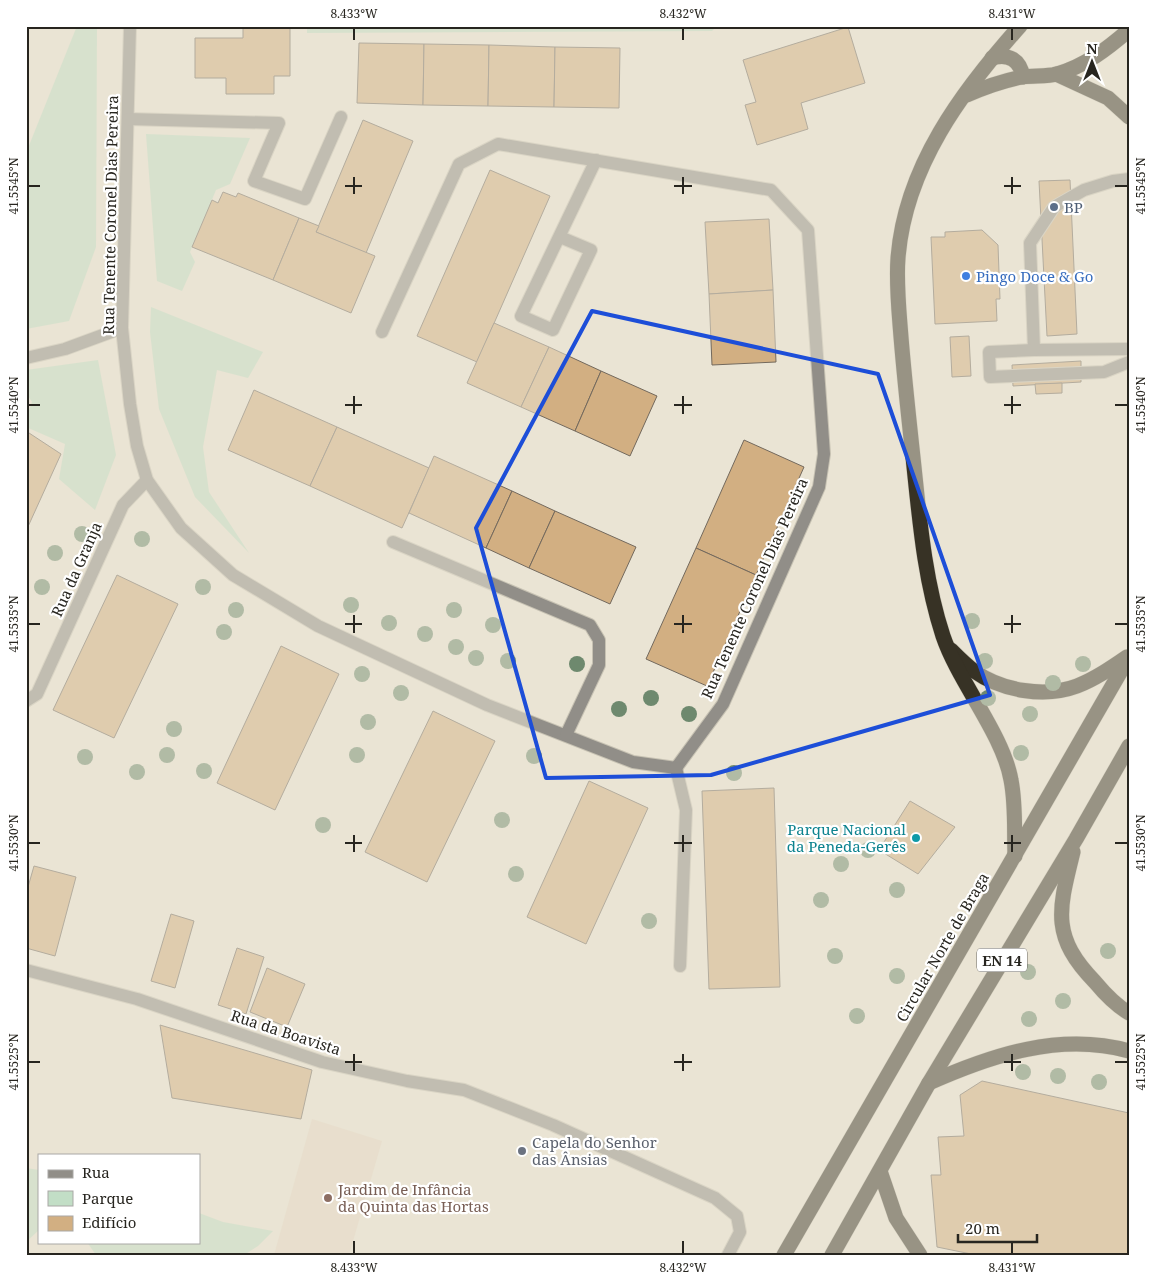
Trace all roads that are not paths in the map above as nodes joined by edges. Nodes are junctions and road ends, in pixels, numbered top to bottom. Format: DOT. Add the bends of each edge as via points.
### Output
graph roads {
  1 [pos="130,26"];
  2 [pos="1020,26"];
  3 [pos="1128,28"];
  4 [pos="992,58"];
  5 [pos="1056,74"];
  6 [pos="1023,77"];
  7 [pos="963,97"];
  8 [pos="1129,116"];
  9 [pos="341,117"];
  10 [pos="128,119"];
  11 [pos="596,160"];
  12 [pos="1129,179"];
  13 [pos="560,236"];
  14 [pos="122,328"];
  15 [pos="382,332"];
  16 [pos="1129,349"];
  17 [pos="1034,350"];
  18 [pos="26,358"];
  19 [pos="1129,362"];
  20 [pos="146,480"];
  21 [pos="392,542"];
  22 [pos="947,646"];
  23 [pos="1129,657"];
  24 [pos="26,701"];
  25 [pos="566,735"];
  26 [pos="1129,746"];
  27 [pos="676,768"];
  28 [pos="1076,839"];
  29 [pos="1015,856"];
  30 [pos="680,966"];
  31 [pos="26,970"];
  32 [pos="1129,1013"];
  33 [pos="1129,1051"];
  34 [pos="929,1083"];
  35 [pos="880,1171"];
  36 [pos="728,1255"];
  37 [pos="784,1255"];
  38 [pos="832,1255"];
  39 [pos="920,1255"];
  1 -- 10 [label="street, Rua Tenente Coronel Dias Pereira"];
  2 -- 4 [label="highway"];
  3 -- 5 [label="highway" via="1106,51 1084,64"];
  4 -- 6 [label="highway" via="1002,55 1013,58 1021,67"];
  4 -- 7 [label="highway"];
  5 -- 6 [label="highway"];
  5 -- 8 [label="highway" via="1108,98"];
  6 -- 7 [label="highway" via="990,84"];
  7 -- 22 [label="highway" via="923,164 903,226 898,258 907,408 926,568"];
  9 -- 10 [label="street" via="305,199 254,181 279,123"];
  10 -- 14 [label="street, Rua Tenente Coronel Dias Pereira"];
  11 -- 13 [label="street"];
  11 -- 15 [label="street, Rua Tenente Coronel Dias Pereira" via="498,144 459,164"];
  11 -- 27 [label="street, Rua Tenente Coronel Dias Pereira" via="771,190 808,230 824,454 819,487 722,704"];
  12 -- 17 [label="street" via="1084,190 1054,207 1030,243"];
  13 -- 13 [label="street" via="521,316 553,330 591,250"];
  14 -- 18 [label="street" via="65,349"];
  14 -- 20 [label="street, Rua Tenente Coronel Dias Pereira" via="130,404"];
  16 -- 17 [label="street"];
  17 -- 19 [label="street" via="989,352 990,377 1104,372"];
  20 -- 24 [label="street, Rua da Granja" via="122,505 37,694"];
  20 -- 25 [label="street, Rua Tenente Coronel Dias Pereira" via="181,528 241,580 318,626 487,705"];
  21 -- 25 [label="street" via="590,625 599,640 599,665"];
  22 -- 23 [label="highway" via="974,671 1002,685 1030,692 1057,691 1076,686"];
  22 -- 29 [label="highway" via="1005,760 1011,779"];
  23 -- 29 [label="highway, Circular Norte de Braga / EN 14"];
  25 -- 27 [label="street, Rua Tenente Coronel Dias Pereira" via="633,762"];
  26 -- 28 [label="highway, EN 14"];
  27 -- 30 [label="street" via="686,810"];
  28 -- 32 [label="highway" via="1063,895 1062,930 1080,967 1118,1007"];
  28 -- 34 [label="highway, EN 14"];
  29 -- 37 [label="highway, Circular Norte de Braga / EN 14"];
  31 -- 36 [label="street, Rua da Boavista" via="137,999 322,1062 464,1090 553,1125 715,1198 737,1216 740,1232"];
  33 -- 34 [label="highway" via="1086,1043 1054,1044 987,1059"];
  34 -- 35 [label="highway, EN 14"];
  35 -- 38 [label="highway, EN 14"];
  35 -- 39 [label="highway" via="896,1218"];
}
